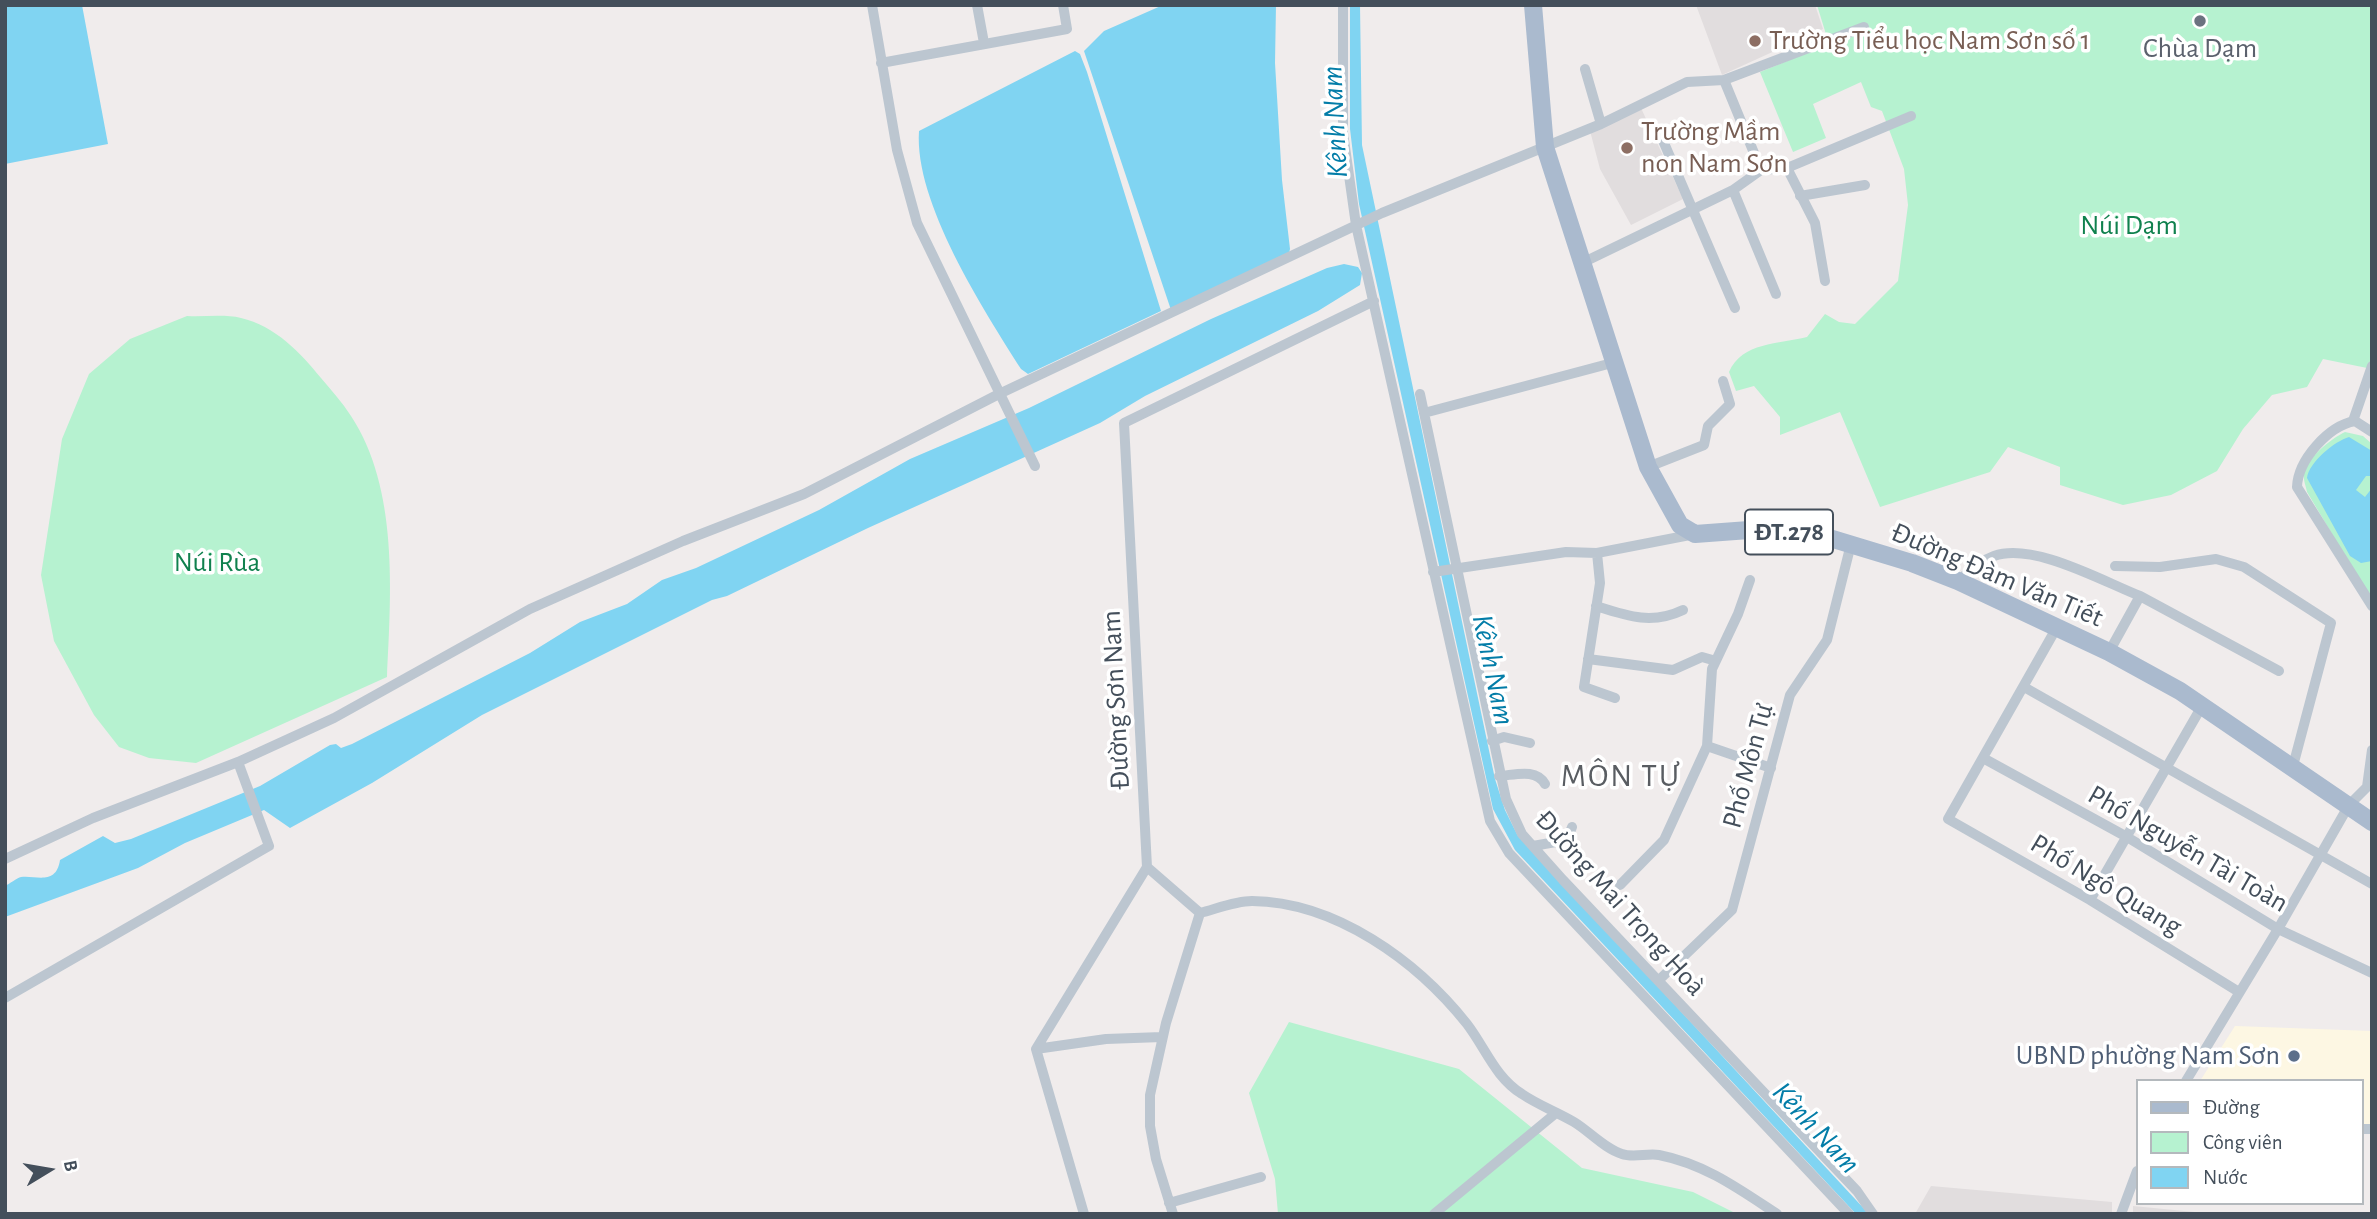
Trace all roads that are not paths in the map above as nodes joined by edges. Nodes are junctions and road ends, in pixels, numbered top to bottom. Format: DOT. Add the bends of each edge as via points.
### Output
graph roads {
  1 [pos="872,5"];
  2 [pos="977,5"];
  3 [pos="1063,5"];
  4 [pos="1343,5"];
  5 [pos="1534,5"];
  6 [pos="1864,27"];
  7 [pos="984,43"];
  8 [pos="881,63"];
  9 [pos="1585,69"];
  10 [pos="1724,80"];
  11 [pos="1911,116"];
  12 [pos="1601,124"];
  13 [pos="1658,129"];
  14 [pos="1545,147"];
  15 [pos="1787,169"];
  16 [pos="1760,170"];
  17 [pos="1865,185"];
  18 [pos="1733,190"];
  19 [pos="1800,197"];
  20 [pos="1692,209"];
  21 [pos="1356,225"];
  22 [pos="1582,262"];
  23 [pos="1825,281"];
  24 [pos="1776,295"];
  25 [pos="1374,301"];
  26 [pos="1735,308"];
  27 [pos="1612,363"];
  28 [pos="2372,366"];
  29 [pos="1723,381"];
  30 [pos="1420,394"];
  31 [pos="1001,397"];
  32 [pos="1424,413"];
  33 [pos="2353,421"];
  34 [pos="2372,432"];
  35 [pos="1035,466"];
  36 [pos="1648,467"];
  37 [pos="1695,534"];
  38 [pos="1851,544"];
  39 [pos="1597,553"];
  40 [pos="2115,566"];
  41 [pos="1454,567"];
  42 [pos="1433,572"];
  43 [pos="1750,579"];
  44 [pos="1958,581"];
  45 [pos="2140,596"];
  46 [pos="1596,606"];
  47 [pos="2372,606"];
  48 [pos="1683,610"];
  49 [pos="2057,627"];
  50 [pos="2109,652"];
  51 [pos="1588,659"];
  52 [pos="1716,661"];
  53 [pos="2279,671"];
  54 [pos="2024,687"];
  55 [pos="1615,698"];
  56 [pos="2202,706"];
  57 [pos="1492,741"];
  58 [pos="1530,743"];
  59 [pos="1707,746"];
  60 [pos="2372,750"];
  61 [pos="1983,758"];
  62 [pos="238,762"];
  63 [pos="2167,766"];
  64 [pos="2293,766"];
  65 [pos="1771,768"];
  66 [pos="1499,776"];
  67 [pos="1545,784"];
  68 [pos="2370,791"];
  69 [pos="2348,805"];
  70 [pos="2372,822"];
  71 [pos="1572,827"];
  72 [pos="2127,837"];
  73 [pos="1533,846"];
  74 [pos="2319,855"];
  75 [pos="5,859"];
  76 [pos="1147,867"];
  77 [pos="2372,884"];
  78 [pos="1620,885"];
  79 [pos="2091,900"];
  80 [pos="1200,913"];
  81 [pos="2278,929"];
  82 [pos="2372,973"];
  83 [pos="1659,980"];
  84 [pos="2239,992"];
  85 [pos="5,998"];
  86 [pos="1162,1037"];
  87 [pos="1036,1049"];
  88 [pos="2187,1079"];
  89 [pos="1556,1113"];
  90 [pos="2136,1174"];
  91 [pos="1261,1177"];
  92 [pos="1171,1208"];
  93 [pos="1084,1214"];
  94 [pos="1434,1214"];
  95 [pos="1777,1214"];
  96 [pos="1849,1214"];
  97 [pos="1874,1214"];
  98 [pos="2121,1214"];
  1 -- 8 [label="street"];
  2 -- 7 [label="street"];
  3 -- 7 [label="street" via="1067,29"];
  4 -- 21 [label="street" via="1343,133"];
  5 -- 14 [label="main road"];
  6 -- 10 [label="street"];
  7 -- 8 [label="street"];
  8 -- 31 [label="street" via="917,223"];
  9 -- 12 [label="street"];
  10 -- 12 [label="street" via="1686,82"];
  10 -- 16 [label="street"];
  11 -- 15 [label="street"];
  12 -- 14 [label="street"];
  13 -- 20 [label="street"];
  14 -- 21 [label="street"];
  14 -- 22 [label="main road"];
  15 -- 16 [label="street"];
  15 -- 19 [label="street"];
  16 -- 18 [label="street"];
  17 -- 19 [label="street"];
  18 -- 20 [label="street"];
  18 -- 24 [label="street"];
  19 -- 23 [label="street" via="1815,223"];
  20 -- 22 [label="street"];
  20 -- 26 [label="street"];
  21 -- 25 [label="street"];
  21 -- 31 [label="street"];
  22 -- 27 [label="main road"];
  25 -- 42 [label="street"];
  25 -- 76 [label="street, Đường Sơn Nam" via="1124,424"];
  27 -- 32 [label="street"];
  27 -- 36 [label="main road"];
  28 -- 33 [label="street"];
  29 -- 36 [label="street" via="1730,404 1708,426 1704,445"];
  30 -- 32 [label="street, Đường Mai Trọng Hoà"];
  31 -- 35 [label="street"];
  31 -- 62 [label="street" via="804,494 671,546 530,609 334,719"];
  32 -- 41 [label="street, Đường Mai Trọng Hoà"];
  33 -- 34 [label="street"];
  33 -- 47 [label="street" via="2338,428 2305,459 2297,487"];
  36 -- 37 [label="main road" via="1680,525"];
  37 -- 38 [label="main road, Đường Đàm Văn Tiết / ĐT.278" via="1749,530 1823,536"];
  37 -- 39 [label="street"];
  38 -- 44 [label="main road, Đường Đàm Văn Tiết / ĐT.278"];
  38 -- 65 [label="street, Phố Môn Tự" via="1827,640 1790,695"];
  39 -- 41 [label="street" via="1566,552"];
  39 -- 46 [label="street" via="1600,583"];
  40 -- 64 [label="street" via="2160,567 2216,559 2244,566 2330,623"];
  41 -- 42 [label="street"];
  41 -- 57 [label="street, Đường Mai Trọng Hoà"];
  42 -- 96 [label="street" via="1481,791 1498,838"];
  43 -- 52 [label="street"];
  44 -- 45 [label="street" via="1981,561 2028,552"];
  44 -- 49 [label="main road, Đường Đàm Văn Tiết / ĐT.278"];
  45 -- 50 [label="street"];
  45 -- 53 [label="street"];
  46 -- 48 [label="street" via="1649,620"];
  46 -- 51 [label="street"];
  49 -- 50 [label="main road, Đường Đàm Văn Tiết / ĐT.278"];
  49 -- 54 [label="street"];
  50 -- 56 [label="main road, Đường Đàm Văn Tiết / ĐT.278"];
  51 -- 52 [label="street" via="1673,670 1702,657"];
  51 -- 55 [label="street" via="1584,687"];
  52 -- 59 [label="street"];
  54 -- 61 [label="street"];
  54 -- 63 [label="street"];
  56 -- 63 [label="street"];
  56 -- 64 [label="main road, Đường Đàm Văn Tiết / ĐT.278"];
  57 -- 58 [label="street" via="1504,737"];
  57 -- 66 [label="street, Đường Mai Trọng Hoà"];
  59 -- 65 [label="street"];
  59 -- 78 [label="street" via="1664,839"];
  60 -- 68 [label="street"];
  61 -- 72 [label="street, Phố Nguyễn Tài Toàn"];
  61 -- 79 [label="street, Phố Ngô Quang" via="1948,819"];
  62 -- 75 [label="street" via="93,818"];
  62 -- 85 [label="street" via="269,846"];
  63 -- 72 [label="street"];
  63 -- 74 [label="street"];
  64 -- 69 [label="main road, Đường Đàm Văn Tiết / ĐT.278"];
  65 -- 83 [label="street, Phố Môn Tự" via="1732,911"];
  66 -- 67 [label="street" via="1534,774"];
  66 -- 73 [label="street, Đường Mai Trọng Hoà" via="1509,811"];
  68 -- 69 [label="street"];
  69 -- 70 [label="main road, Đường Đàm Văn Tiết / ĐT.278"];
  69 -- 74 [label="street"];
  71 -- 73 [label="street" via="1567,840"];
  72 -- 79 [label="street"];
  72 -- 81 [label="street, Phố Nguyễn Tài Toàn"];
  73 -- 83 [label="street, Đường Mai Trọng Hoà"];
  74 -- 77 [label="street"];
  74 -- 81 [label="street"];
  76 -- 80 [label="street"];
  76 -- 87 [label="street"];
  79 -- 84 [label="street, Phố Ngô Quang"];
  80 -- 86 [label="street"];
  80 -- 89 [label="street" via="1249,901 1316,912 1347,925 1402,960 1464,1021 1503,1079"];
  81 -- 82 [label="street, Phố Nguyễn Tài Toàn"];
  81 -- 84 [label="street"];
  83 -- 97 [label="street, Đường Mai Trọng Hoà"];
  84 -- 88 [label="street"];
  86 -- 87 [label="street"];
  86 -- 92 [label="street" via="1150,1095 1150,1126"];
  87 -- 93 [label="street"];
  89 -- 94 [label="street"];
  89 -- 95 [label="street" via="1623,1154 1656,1154 1721,1177"];
  90 -- 98 [label="street"];
  91 -- 92 [label="street"];
}
